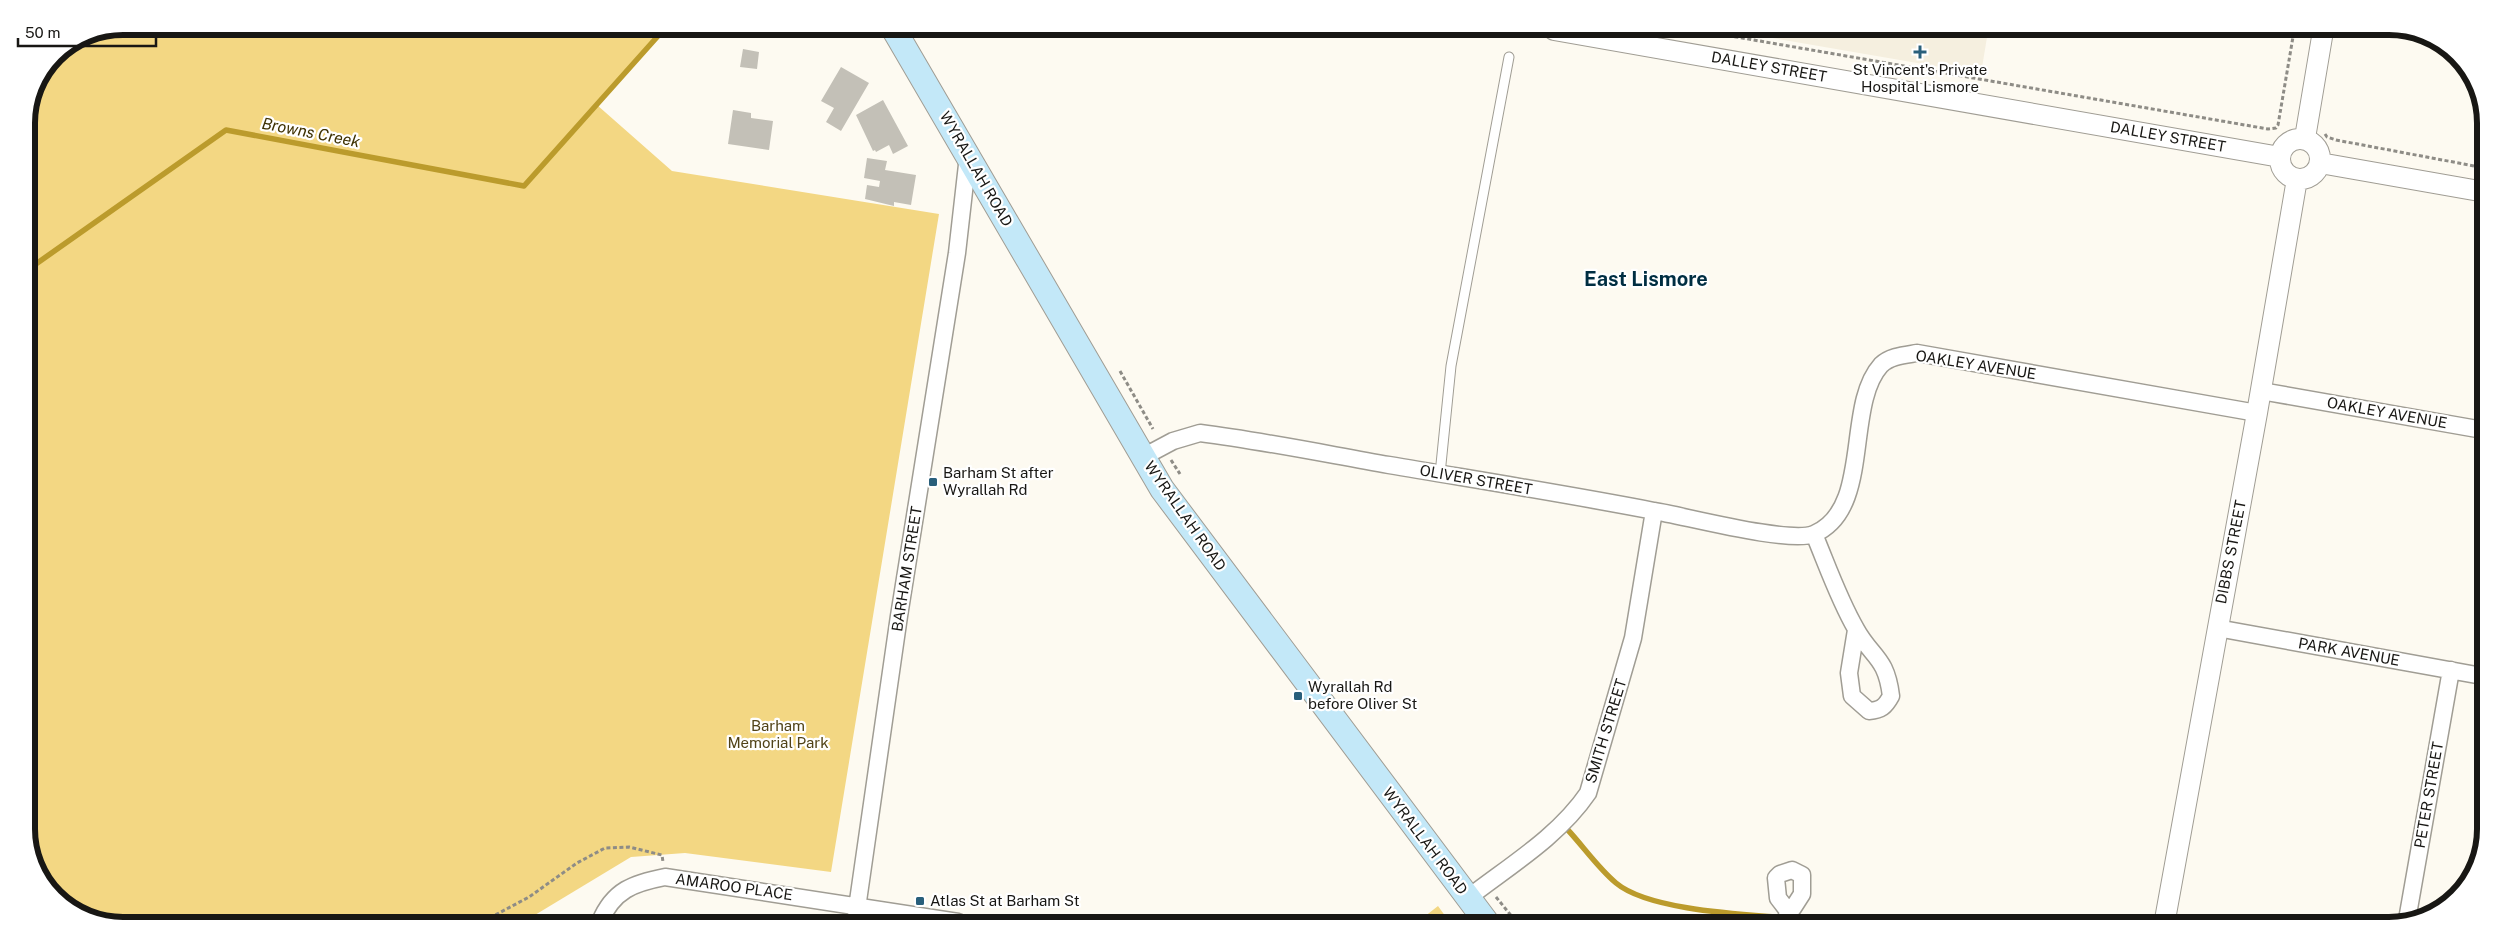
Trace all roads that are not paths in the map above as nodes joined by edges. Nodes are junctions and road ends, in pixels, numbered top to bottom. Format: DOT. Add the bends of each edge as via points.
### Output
graph roads {
  1 [pos="897,35"];
  2 [pos="1583,35"];
  3 [pos="2322,35"];
  4 [pos="1509,57"];
  5 [pos="2305,138"];
  6 [pos="968,156"];
  7 [pos="2280,157"];
  8 [pos="2320,163"];
  9 [pos="2297,178"];
  10 [pos="2477,191"];
  11 [pos="2261,391"];
  12 [pos="2258,413"];
  13 [pos="2477,429"];
  14 [pos="1153,452"];
  15 [pos="1440,474"];
  16 [pos="1654,511"];
  17 [pos="1814,534"];
  18 [pos="2217,628"];
  19 [pos="1856,630"];
  20 [pos="2451,670"];
  21 [pos="2477,675"];
  22 [pos="1477,891"];
  23 [pos="857,906"];
  24 [pos="2408,914"];
  25 [pos="603,917"];
  26 [pos="856,917"];
  27 [pos="926,917"];
  28 [pos="1486,917"];
  29 [pos="2165,917"];
  1 -- 6 [label="main road, WYRALLAH ROAD"];
  2 -- 7 [label="street, DALLEY STREET"];
  3 -- 5 [label="street"];
  4 -- 15 [label="lane" via="1451,366"];
  5 -- 7 [label="street" via="2291,140"];
  5 -- 8 [label="street" via="2319,150"];
  6 -- 14 [label="main road, WYRALLAH ROAD"];
  6 -- 23 [label="street, BARHAM STREET" via="957,253 897,626"];
  7 -- 9 [label="street" via="2286,173"];
  8 -- 9 [label="street" via="2309,177"];
  8 -- 10 [label="street"];
  9 -- 11 [label="street, DIBBS STREET"];
  11 -- 12 [label="street, DIBBS STREET"];
  11 -- 13 [label="street, OAKLEY AVENUE"];
  12 -- 17 [label="street, OAKLEY AVENUE" via="1917,353 1895,357 1882,364 1867,386 1852,478 1844,501 1834,517"];
  12 -- 18 [label="street, DIBBS STREET"];
  14 -- 15 [label="street, OLIVER STREET" via="1173,441 1200,433"];
  14 -- 22 [label="main road, WYRALLAH ROAD" via="1162,489"];
  15 -- 16 [label="street, OLIVER STREET"];
  16 -- 17 [label="street, OLIVER STREET" via="1758,532"];
  16 -- 22 [label="street, SMITH STREET" via="1633,638 1588,793 1556,830"];
  17 -- 19 [label="street"];
  18 -- 20 [label="street, PARK AVENUE"];
  18 -- 29 [label="street, DIBBS STREET"];
  20 -- 21 [label="street, PARK AVENUE"];
  20 -- 24 [label="street, PETER STREET"];
  22 -- 28 [label="main road, WYRALLAH ROAD"];
  23 -- 25 [label="street, AMAROO PLACE" via="665,877 637,882 615,898"];
  23 -- 26 [label="street, BARHAM STREET"];
  23 -- 27 [label="street, AMAROO PLACE"];
}
